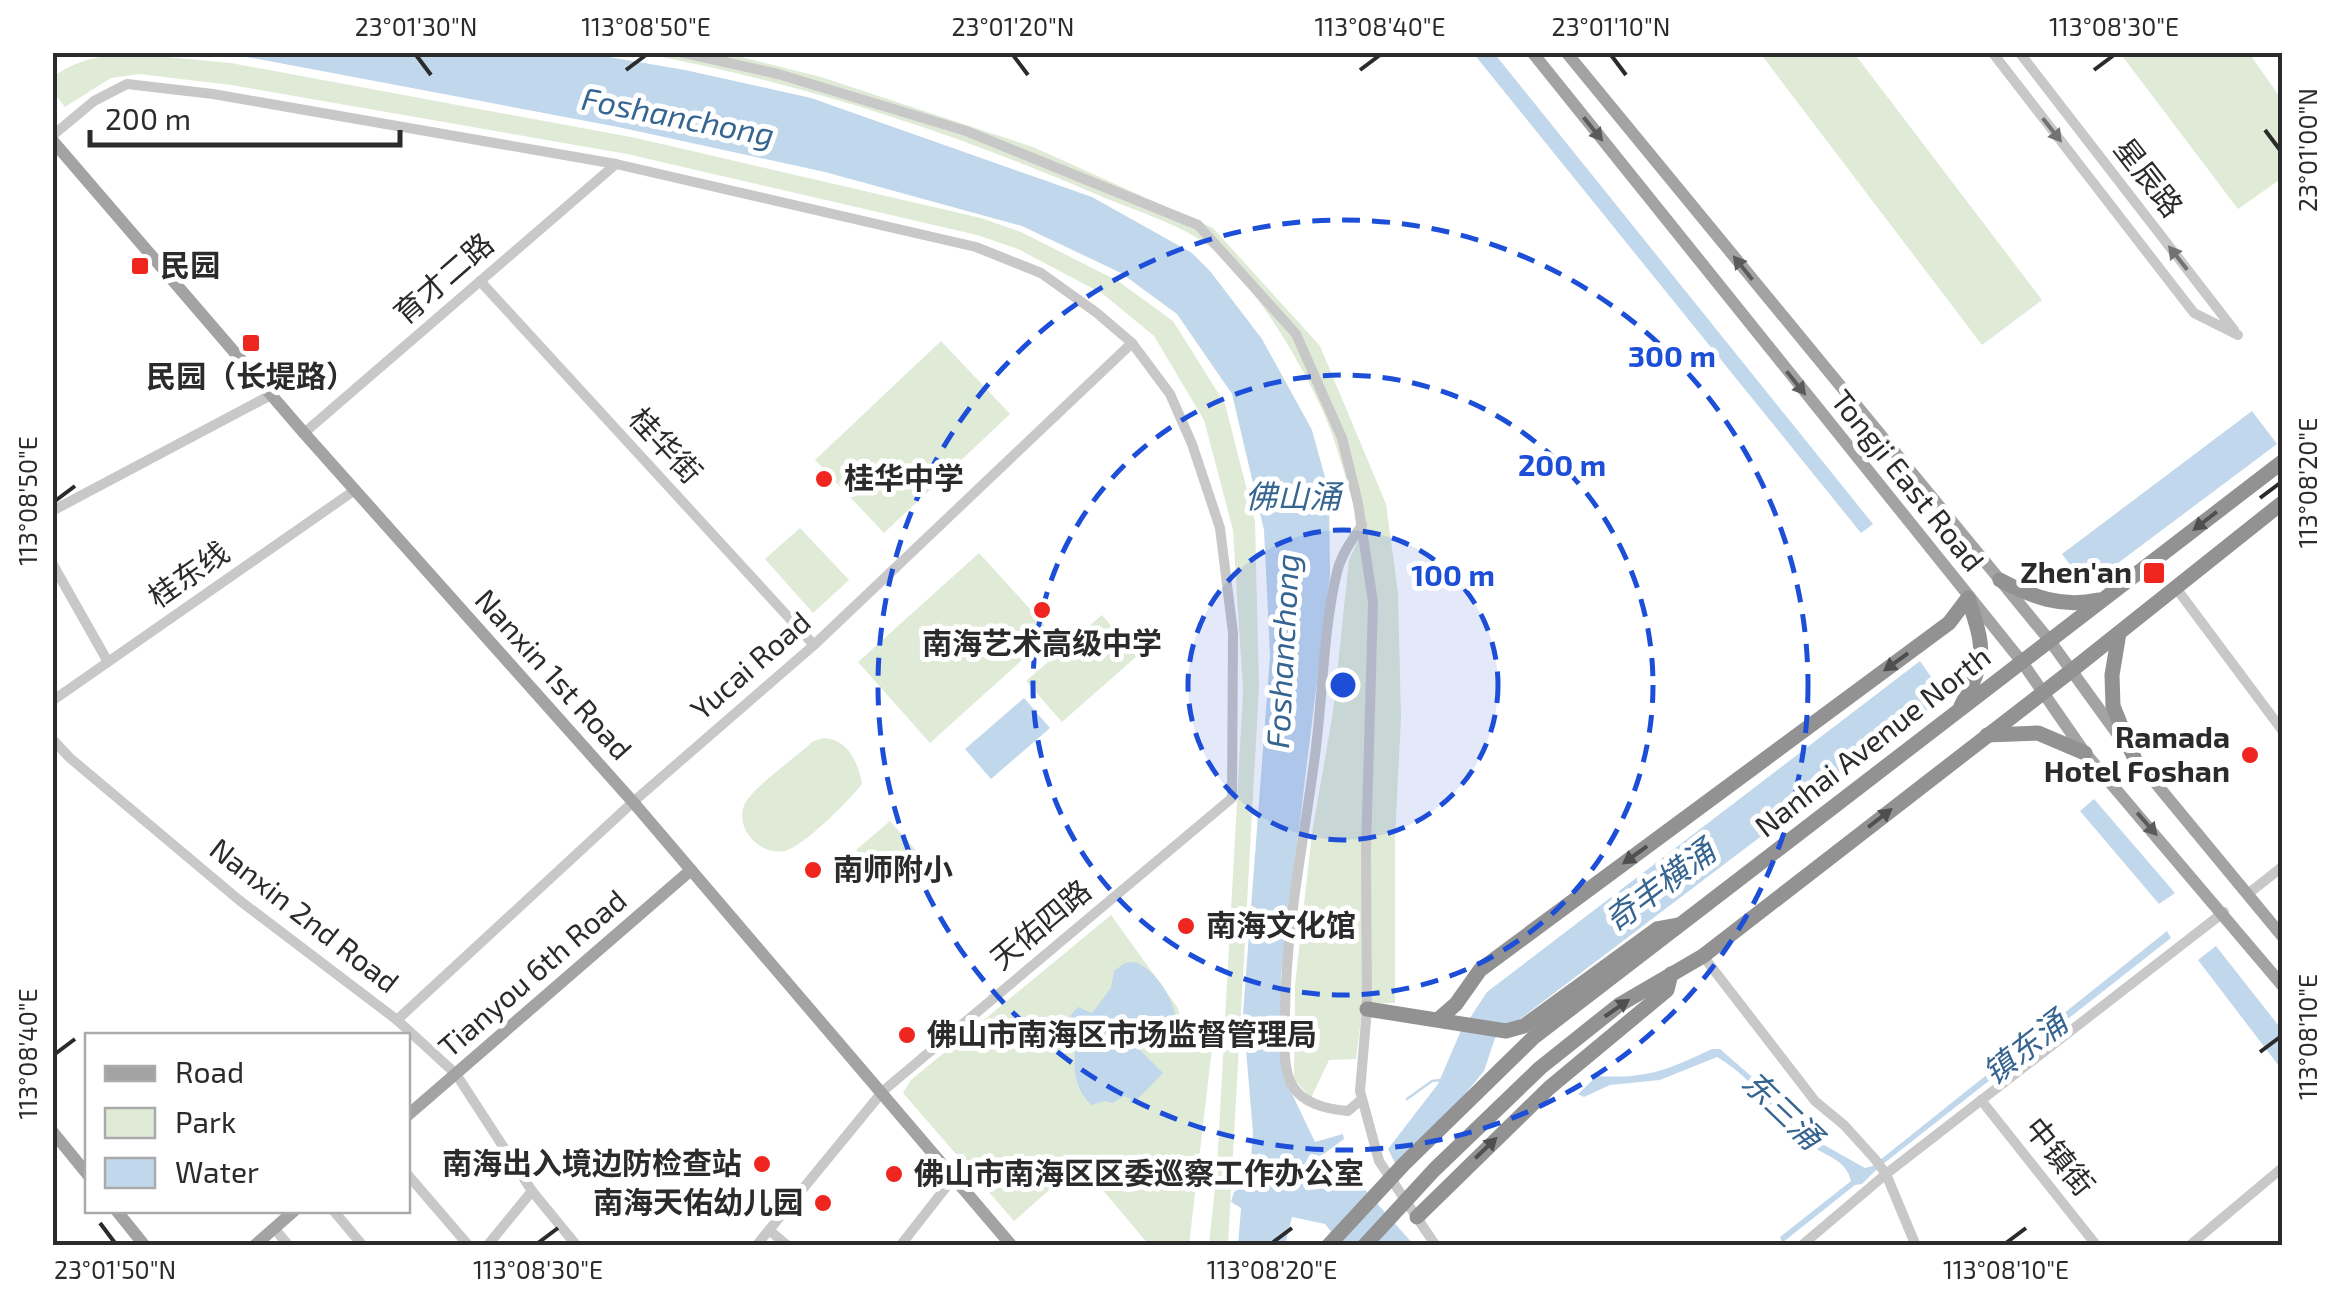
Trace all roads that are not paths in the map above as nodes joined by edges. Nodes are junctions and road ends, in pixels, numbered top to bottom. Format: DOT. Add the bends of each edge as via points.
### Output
graph roads {
  1 [pos="680,52"];
  2 [pos="1532,52"];
  3 [pos="1566,52"];
  4 [pos="1992,52"];
  5 [pos="2019,52"];
  6 [pos="52,138"];
  7 [pos="616,164"];
  8 [pos="480,281"];
  9 [pos="1132,343"];
  10 [pos="271,394"];
  11 [pos="304,433"];
  12 [pos="2282,462"];
  13 [pos="355,490"];
  14 [pos="2282,503"];
  15 [pos="52,510"];
  16 [pos="1362,525"];
  17 [pos="52,564"];
  18 [pos="2000,580"];
  19 [pos="2176,588"];
  20 [pos="1968,598"];
  21 [pos="2102,600"];
  22 [pos="2119,633"];
  23 [pos="2050,640"];
  24 [pos="814,645"];
  25 [pos="108,662"];
  26 [pos="2022,662"];
  27 [pos="2071,671"];
  28 [pos="2042,693"];
  29 [pos="52,701"];
  30 [pos="1958,712"];
  31 [pos="2282,730"];
  32 [pos="1987,735"];
  33 [pos="52,739"];
  34 [pos="2085,752"];
  35 [pos="2134,757"];
  36 [pos="632,802"];
  37 [pos="2282,867"];
  38 [pos="691,870"];
  39 [pos="2249,893"];
  40 [pos="2224,912"];
  41 [pos="1681,924"];
  42 [pos="2282,936"];
  43 [pos="1703,956"];
  44 [pos="1670,974"];
  45 [pos="2282,985"];
  46 [pos="1367,1009"];
  47 [pos="1440,1018"];
  48 [pos="397,1020"];
  49 [pos="456,1074"];
  50 [pos="882,1091"];
  51 [pos="1362,1098"];
  52 [pos="1981,1100"];
  53 [pos="410,1113"];
  54 [pos="52,1131"];
  55 [pos="58,1149"];
  56 [pos="2282,1168"];
  57 [pos="85,1172"];
  58 [pos="1886,1174"];
  59 [pos="410,1177"];
  60 [pos="954,1177"];
  61 [pos="532,1191"];
  62 [pos="118,1213"];
  63 [pos="292,1213"];
  64 [pos="336,1213"];
  65 [pos="1417,1217"];
  66 [pos="274,1228"];
  67 [pos="769,1230"];
  68 [pos="145,1246"];
  69 [pos="254,1246"];
  70 [pos="289,1246"];
  71 [pos="363,1246"];
  72 [pos="468,1246"];
  73 [pos="486,1246"];
  74 [pos="576,1246"];
  75 [pos="756,1246"];
  76 [pos="788,1246"];
  77 [pos="900,1246"];
  78 [pos="1012,1246"];
  79 [pos="1328,1246"];
  80 [pos="1364,1246"];
  81 [pos="1436,1246"];
  82 [pos="1800,1246"];
  83 [pos="1916,1246"];
  84 [pos="2098,1246"];
  85 [pos="2189,1246"];
  1 -- 16 [label="street" via="966,131 1198,225 1296,334 1342,438"];
  2 -- 20 [label="main road, Tongji East Road, one-way"];
  18 -- 3 [label="main road, Tongji East Road, one-way"];
  4 -- 5 [label="street, 星辰路, one-way" via="2194,314 2238,335"];
  6 -- 7 [label="street" via="94,101 127,84"];
  6 -- 10 [label="main road, Nanxin 1st Road"];
  7 -- 8 [label="street, 育才二路"];
  7 -- 9 [label="street" via="976,248 1041,273"];
  8 -- 11 [label="street, 育才二路"];
  8 -- 24 [label="street, 桂华街"];
  9 -- 24 [label="street, Yucai Road"];
  9 -- 50 [label="street, 天佑四路" via="1170,394 1220,528 1233,633 1232,798"];
  10 -- 11 [label="main road, Nanxin 1st Road"];
  10 -- 15 [label="street"];
  11 -- 13 [label="main road, Nanxin 1st Road"];
  12 -- 21 [label="highway, Nanhai Avenue North, one-way"];
  13 -- 25 [label="street, 桂东线"];
  13 -- 36 [label="main road, Nanxin 1st Road"];
  14 -- 19 [label="highway"];
  16 -- 46 [label="street" via="1373,602"];
  16 -- 51 [label="street" via="1341,558 1330,609 1286,966 1285,1051 1290,1081 1302,1098 1348,1111"];
  17 -- 25 [label="street"];
  18 -- 21 [label="highway" via="2046,600"];
  18 -- 23 [label="main road, Tongji East Road"];
  19 -- 22 [label="highway"];
  19 -- 31 [label="street"];
  20 -- 26 [label="main road, Tongji East Road"];
  20 -- 30 [label="highway" via="1983,648 1979,672"];
  20 -- 47 [label="highway, one-way" via="1950,623 1480,970"];
  21 -- 23 [label="highway, Nanhai Avenue North"];
  22 -- 27 [label="highway"];
  22 -- 35 [label="highway" via="2113,706"];
  23 -- 26 [label="highway, Nanhai Avenue North"];
  23 -- 27 [label="main road, Tongji East Road"];
  24 -- 36 [label="street, Yucai Road"];
  25 -- 29 [label="street, 桂东线"];
  26 -- 28 [label="main road, Tongji East Road"];
  26 -- 30 [label="highway, Nanhai Avenue North"];
  27 -- 28 [label="highway"];
  27 -- 35 [label="main road, Tongji East Road"];
  28 -- 32 [label="highway"];
  28 -- 34 [label="main road, Tongji East Road"];
  30 -- 41 [label="highway, Nanhai Avenue North"];
  32 -- 34 [label="highway" via="2038,732"];
  43 -- 32 [label="highway, one-way"];
  33 -- 48 [label="street, Nanxin 2nd Road" via="240,900"];
  34 -- 40 [label="main road, Tongji East Road, one-way"];
  35 -- 39 [label="main road, Tongji East Road"];
  36 -- 38 [label="main road, Nanxin 1st Road"];
  36 -- 48 [label="street, Yucai Road"];
  37 -- 39 [label="street"];
  38 -- 49 [label="main road, Tianyou 6th Road"];
  38 -- 50 [label="main road, Nanxin 1st Road"];
  39 -- 42 [label="main road, Tongji East Road"];
  40 -- 45 [label="main road, Tongji East Road"];
  40 -- 52 [label="street"];
  41 -- 47 [label="highway" via="1657,929 1524,1026 1506,1031"];
  41 -- 79 [label="highway, Nanhai Avenue North" via="1519,1050"];
  43 -- 44 [label="highway"];
  43 -- 58 [label="street" via="1814,1101"];
  65 -- 44 [label="highway, one-way" via="1549,1088 1667,990"];
  80 -- 44 [label="highway, one-way" via="1540,1068"];
  46 -- 47 [label="highway"];
  46 -- 51 [label="street"];
  48 -- 49 [label="street, Nanxin 2nd Road"];
  49 -- 53 [label="main road, Tianyou 6th Road"];
  49 -- 61 [label="street, Nanxin 2nd Road"];
  50 -- 60 [label="main road, Nanxin 1st Road"];
  50 -- 67 [label="street, 天佑四路"];
  51 -- 65 [label="street" via="1378,1160"];
  52 -- 58 [label="street"];
  52 -- 84 [label="street, 中镇街"];
  54 -- 55 [label="main road"];
  55 -- 57 [label="main road"];
  56 -- 85 [label="street"];
  58 -- 82 [label="street"];
  58 -- 83 [label="street"];
  59 -- 72 [label="street"];
  60 -- 77 [label="street"];
  60 -- 78 [label="main road, Nanxin 1st Road"];
  61 -- 73 [label="street"];
  61 -- 74 [label="street, Nanxin 2nd Road"];
  62 -- 68 [label="main road"];
  63 -- 66 [label="main road"];
  64 -- 71 [label="street"];
  65 -- 81 [label="street"];
  66 -- 69 [label="main road"];
  66 -- 70 [label="street"];
  67 -- 75 [label="street, 天佑四路"];
  67 -- 76 [label="street"];
}
